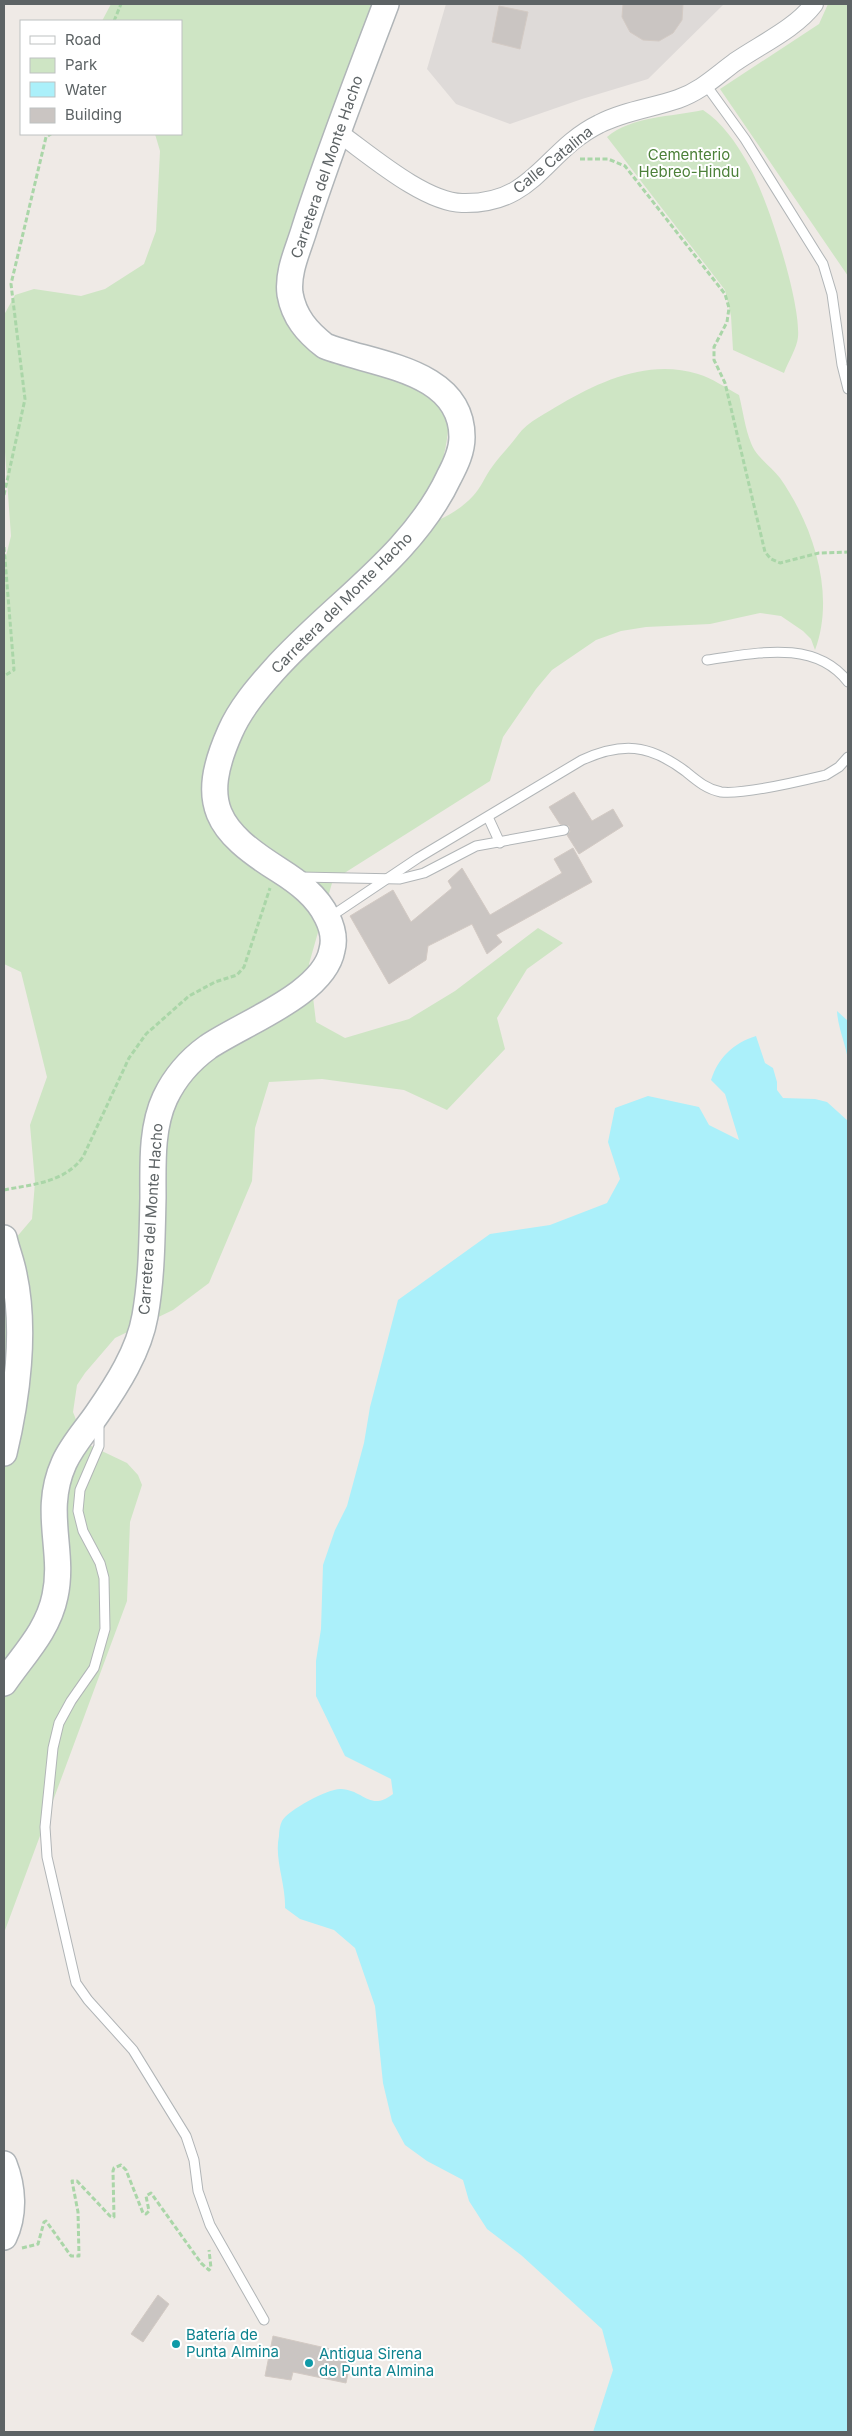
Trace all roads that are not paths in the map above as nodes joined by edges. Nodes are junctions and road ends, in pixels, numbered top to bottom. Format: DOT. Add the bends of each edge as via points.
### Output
graph roads {
  1 [pos="386,4"];
  2 [pos="814,4"];
  3 [pos="706,85"];
  4 [pos="338,133"];
  5 [pos="848,389"];
  6 [pos="707,660"];
  7 [pos="848,682"];
  8 [pos="848,757"];
  9 [pos="488,817"];
  10 [pos="564,830"];
  11 [pos="500,843"];
  12 [pos="283,873"];
  13 [pos="388,879"];
  14 [pos="328,918"];
  15 [pos="4,1238"];
  16 [pos="98,1412"];
  17 [pos="4,1453"];
  18 [pos="4,1683"];
  19 [pos="4,2164"];
  20 [pos="10,2243"];
  21 [pos="264,2320"];
  1 -- 4 [label="main road, Carretera del Monte Hacho"];
  2 -- 3 [label="street, Calle Catalina" via="799,19"];
  3 -- 4 [label="street, Calle Catalina" via="677,99 598,124 571,141 528,185 484,203 436,198"];
  3 -- 5 [label="lane" via="823,264 832,294"];
  4 -- 12 [label="main road, Carretera del Monte Hacho" via="316,190 290,276 294,309 301,324 325,346 427,379 442,390 454,404 462,440 458,458 444,487 412,534 297,645 248,701 231,729 215,774 217,809 235,839"];
  6 -- 7 [label="lane" via="790,651 815,658 843,675"];
  8 -- 9 [label="lane" via="840,767 826,775 730,792 704,786 666,758 646,750 624,747 602,751 582,760"];
  9 -- 11 [label="lane"];
  9 -- 13 [label="lane"];
  10 -- 11 [label="lane"];
  11 -- 13 [label="lane" via="476,846 412,878"];
  12 -- 13 [label="lane"];
  12 -- 14 [label="main road, Carretera del Monte Hacho" via="316,900"];
  13 -- 14 [label="lane"];
  14 -- 16 [label="main road, Carretera del Monte Hacho" via="333,949 322,972 290,999 202,1052 174,1081 163,1103 156,1126 150,1282 144,1324 133,1355"];
  15 -- 17 [label="main road" via="14,1275 19,1332 11,1423"];
  16 -- 18 [label="main road, Carretera del Monte Hacho" via="69,1453 56,1487 52,1514 58,1572 51,1612 43,1630"];
  16 -- 21 [label="lane" via="99,1446 80,1490 78,1510 83,1531 104,1578 105,1629 94,1668 64,1712 55,1736 45,1827 47,1857 76,1983 134,2050 186,2136 194,2160 198,2191 210,2225"];
  19 -- 20 [label="main road" via="11,2182"];
}
